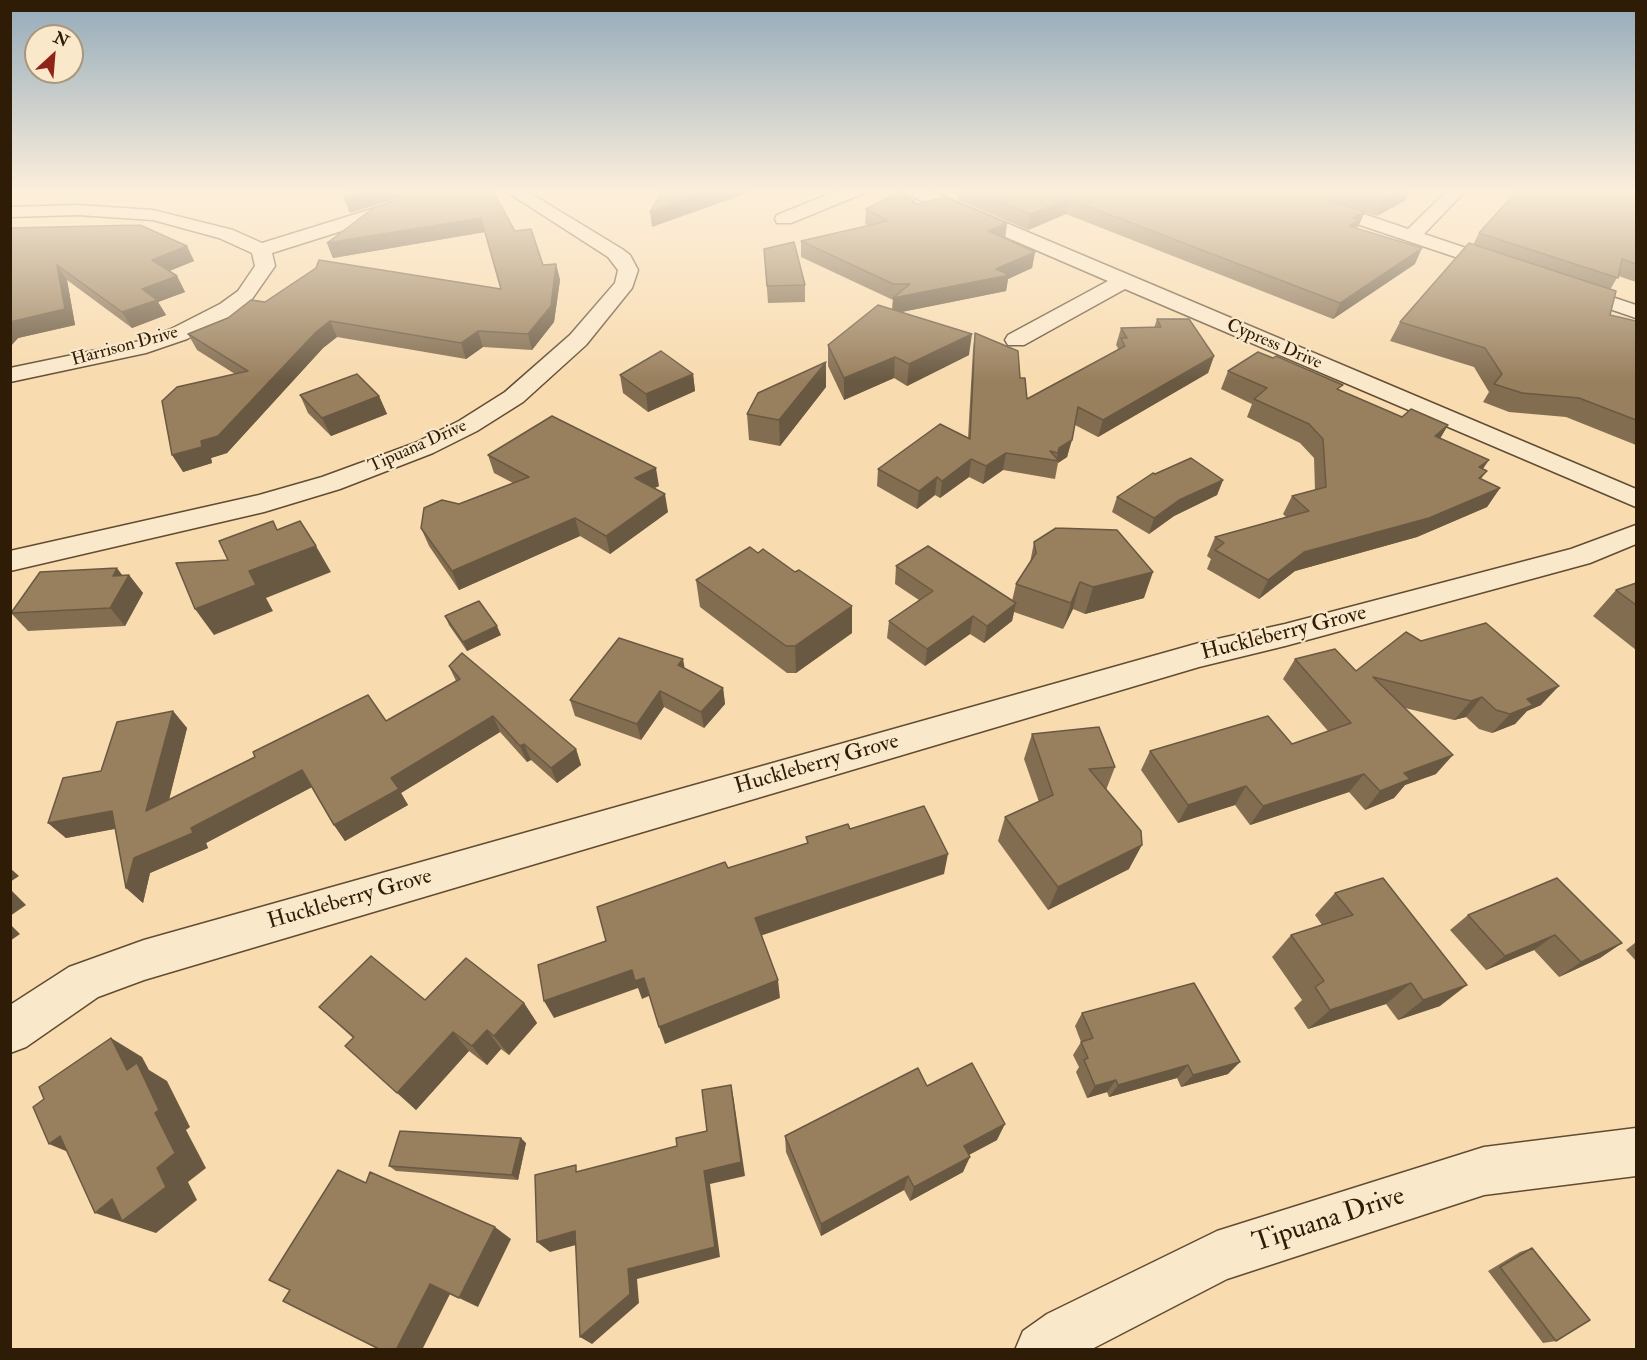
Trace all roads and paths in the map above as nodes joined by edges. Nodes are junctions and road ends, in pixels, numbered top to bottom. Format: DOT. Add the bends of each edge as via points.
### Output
graph roads {
  1 [pos="262,253"];
  2 [pos="616,253"];
  3 [pos="1060,253"];
  4 [pos="1463,253"];
  5 [pos="1524,274"];
  6 [pos="1124,281"];
  7 [pos="1546,282"];
  8 [pos="1636,312"];
  9 [pos="1017,340"];
  10 [pos="10,375"];
  11 [pos="1636,499"];
  12 [pos="1636,534"];
  13 [pos="10,561"];
  14 [pos="10,1031"];
  15 [pos="1636,1152"];
  16 [pos="1042,1350"];
  1 -- 10 [label="street, Harrison Drive" via="265,266 256,282 228,309 204,323 146,346"];
  2 -- 13 [label="street, Tipuana Drive" via="628,270 625,284 578,340 514,397 468,426 424,448 264,503"];
  3 -- 6 [label="street, Cypress Drive"];
  4 -- 5 [label="street"];
  6 -- 9 [label="street"];
  6 -- 11 [label="street, Cypress Drive"];
  7 -- 8 [label="street"];
  12 -- 14 [label="street, Huckleberry Grove" via="1580,556 1199,655 144,960 84,982"];
  15 -- 16 [label="street, Tipuana Drive" via="1484,1171 1217,1257 1066,1333"];
}
